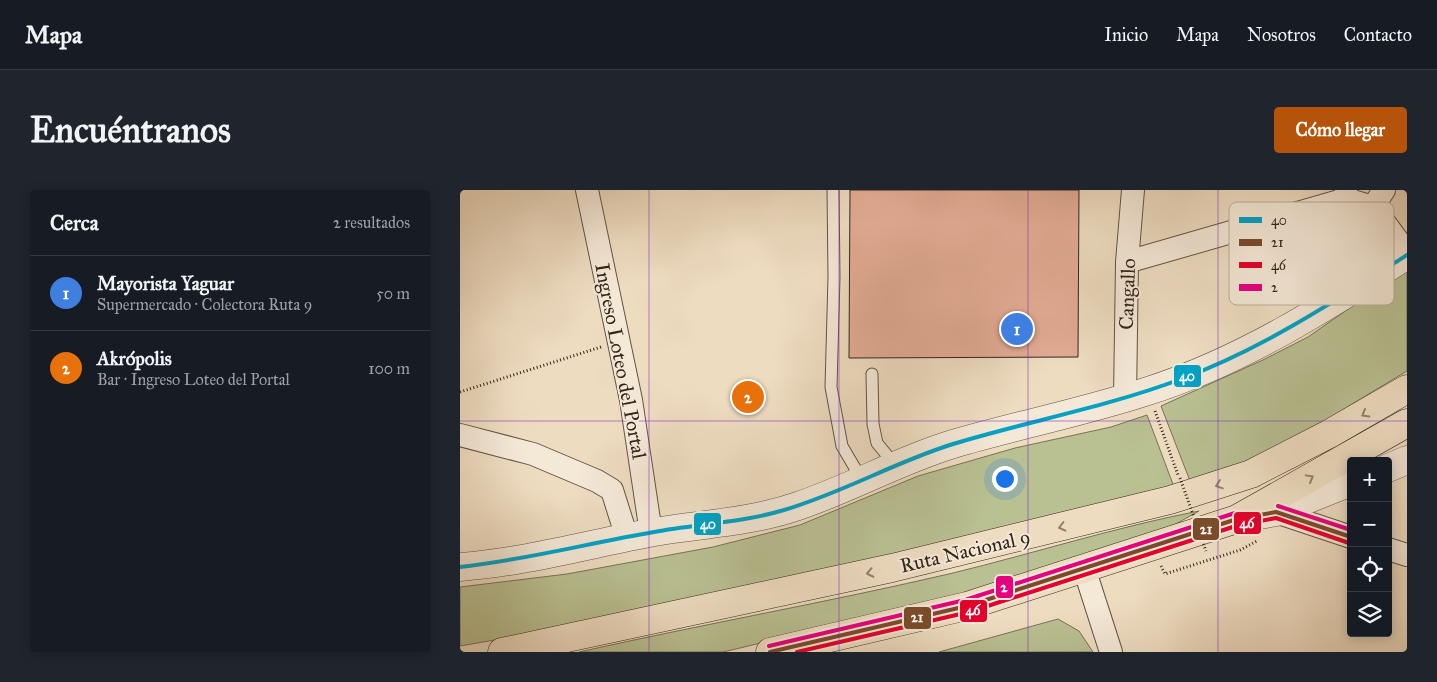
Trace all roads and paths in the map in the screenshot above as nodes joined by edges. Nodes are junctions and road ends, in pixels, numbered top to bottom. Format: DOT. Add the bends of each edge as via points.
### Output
graph roads {
  1 [pos="587,190"];
  2 [pos="833,190"];
  3 [pos="1133,190"];
  4 [pos="1346,195"];
  5 [pos="1378,199"];
  6 [pos="1323,202"];
  7 [pos="1394,229"];
  8 [pos="1229,231"];
  9 [pos="1407,254"];
  10 [pos="1127,262"];
  11 [pos="1394,263"];
  12 [pos="1327,305"];
  13 [pos="618,341"];
  14 [pos="872,374"];
  15 [pos="1407,389"];
  16 [pos="460,392"];
  17 [pos="1125,398"];
  18 [pos="1156,413"];
  19 [pos="1407,422"];
  20 [pos="460,436"];
  21 [pos="1407,460"];
  22 [pos="895,465"];
  23 [pos="1392,466"];
  24 [pos="862,480"];
  25 [pos="1347,484"];
  26 [pos="1276,512"];
  27 [pos="1237,519"];
  28 [pos="639,536"];
  29 [pos="1347,536"];
  30 [pos="1257,541"];
  31 [pos="1392,550"];
  32 [pos="1197,554"];
  33 [pos="1407,555"];
  34 [pos="1170,563"];
  35 [pos="460,567"];
  36 [pos="1084,568"];
  37 [pos="967,606"];
  38 [pos="502,652"];
  39 [pos="770,652"];
  40 [pos="847,652"];
  41 [pos="1111,652"];
  1 -- 13 [label="street, Ingreso Loteo del Portal"];
  2 -- 24 [label="lane" via="831,388 842,446"];
  3 -- 10 [label="street, Cangallo"];
  4 -- 5 [label="street"];
  4 -- 6 [label="street"];
  7 -- 9 [label="street"];
  8 -- 10 [label="street"];
  9 -- 11 [label="street"];
  10 -- 17 [label="street, Cangallo"];
  12 -- 17 [label="street" via="1238,355"];
  13 -- 16 [label="path"];
  13 -- 28 [label="street, Ingreso Loteo del Portal" via="632,400"];
  14 -- 22 [label="lane" via="873,424 877,443"];
  15 -- 38 [label="highway, Ruta Nacional 9, one-way" via="1251,474 1179,498 892,568"];
  17 -- 22 [label="street" via="954,444"];
  18 -- 32 [label="path, bridge" via="1206,551"];
  27 -- 19 [label="highway, one-way"];
  20 -- 28 [label="street" via="533,454 597,481 612,490"];
  21 -- 23 [label="street"];
  22 -- 24 [label="street"];
  24 -- 28 [label="street" via="797,506 752,518"];
  25 -- 26 [label="street"];
  26 -- 27 [label="street"];
  26 -- 29 [label="street"];
  27 -- 36 [label="highway"];
  28 -- 35 [label="street"];
  30 -- 34 [label="path" via="1240,550 1165,574 1160,566"];
  31 -- 33 [label="street"];
  36 -- 37 [label="highway"];
  36 -- 41 [label="street"];
  37 -- 39 [label="highway"];
  37 -- 40 [label="highway" via="928,628"];
}
